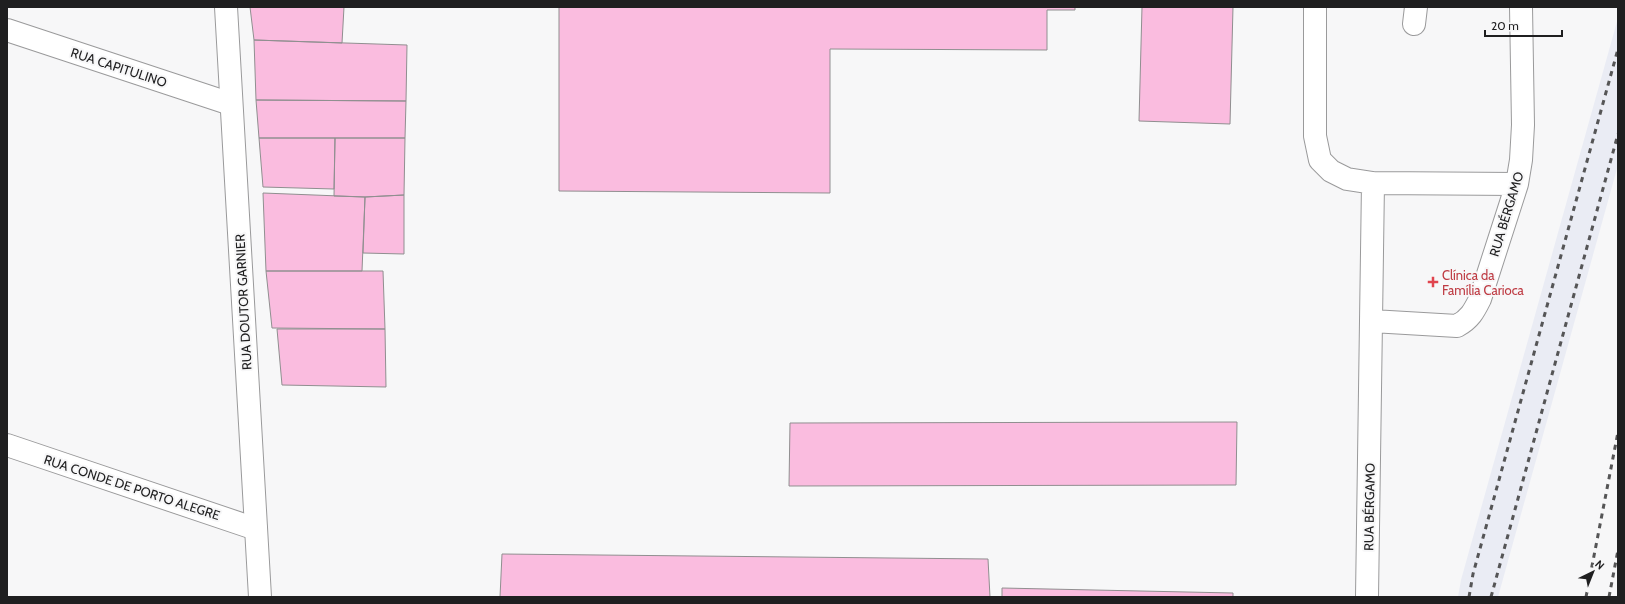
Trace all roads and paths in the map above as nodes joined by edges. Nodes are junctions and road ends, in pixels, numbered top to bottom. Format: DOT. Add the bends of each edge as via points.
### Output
graph roads {
  1 [pos="226,7"];
  2 [pos="1315,7"];
  3 [pos="1521,7"];
  4 [pos="7,30"];
  5 [pos="231,104"];
  6 [pos="1373,183"];
  7 [pos="1517,184"];
  8 [pos="1372,321"];
  9 [pos="7,445"];
  10 [pos="256,529"];
  11 [pos="260,597"];
  12 [pos="1367,597"];
  1 -- 5 [label="street, RUA DOUTOR GARNIER"];
  2 -- 6 [label="street" via="1315,136 1320,160 1331,172 1347,179"];
  3 -- 7 [label="street, RUA BÉRGAMO" via="1523,125"];
  4 -- 5 [label="street, RUA CAPITULINO"];
  5 -- 10 [label="street, RUA DOUTOR GARNIER"];
  6 -- 7 [label="street"];
  6 -- 8 [label="street, RUA BÉRGAMO"];
  7 -- 8 [label="street, RUA BÉRGAMO" via="1480,299 1466,321 1457,326"];
  8 -- 12 [label="street, RUA BÉRGAMO"];
  9 -- 10 [label="street, RUA CONDE DE PORTO ALEGRE"];
  10 -- 11 [label="street, RUA DOUTOR GARNIER"];
}
